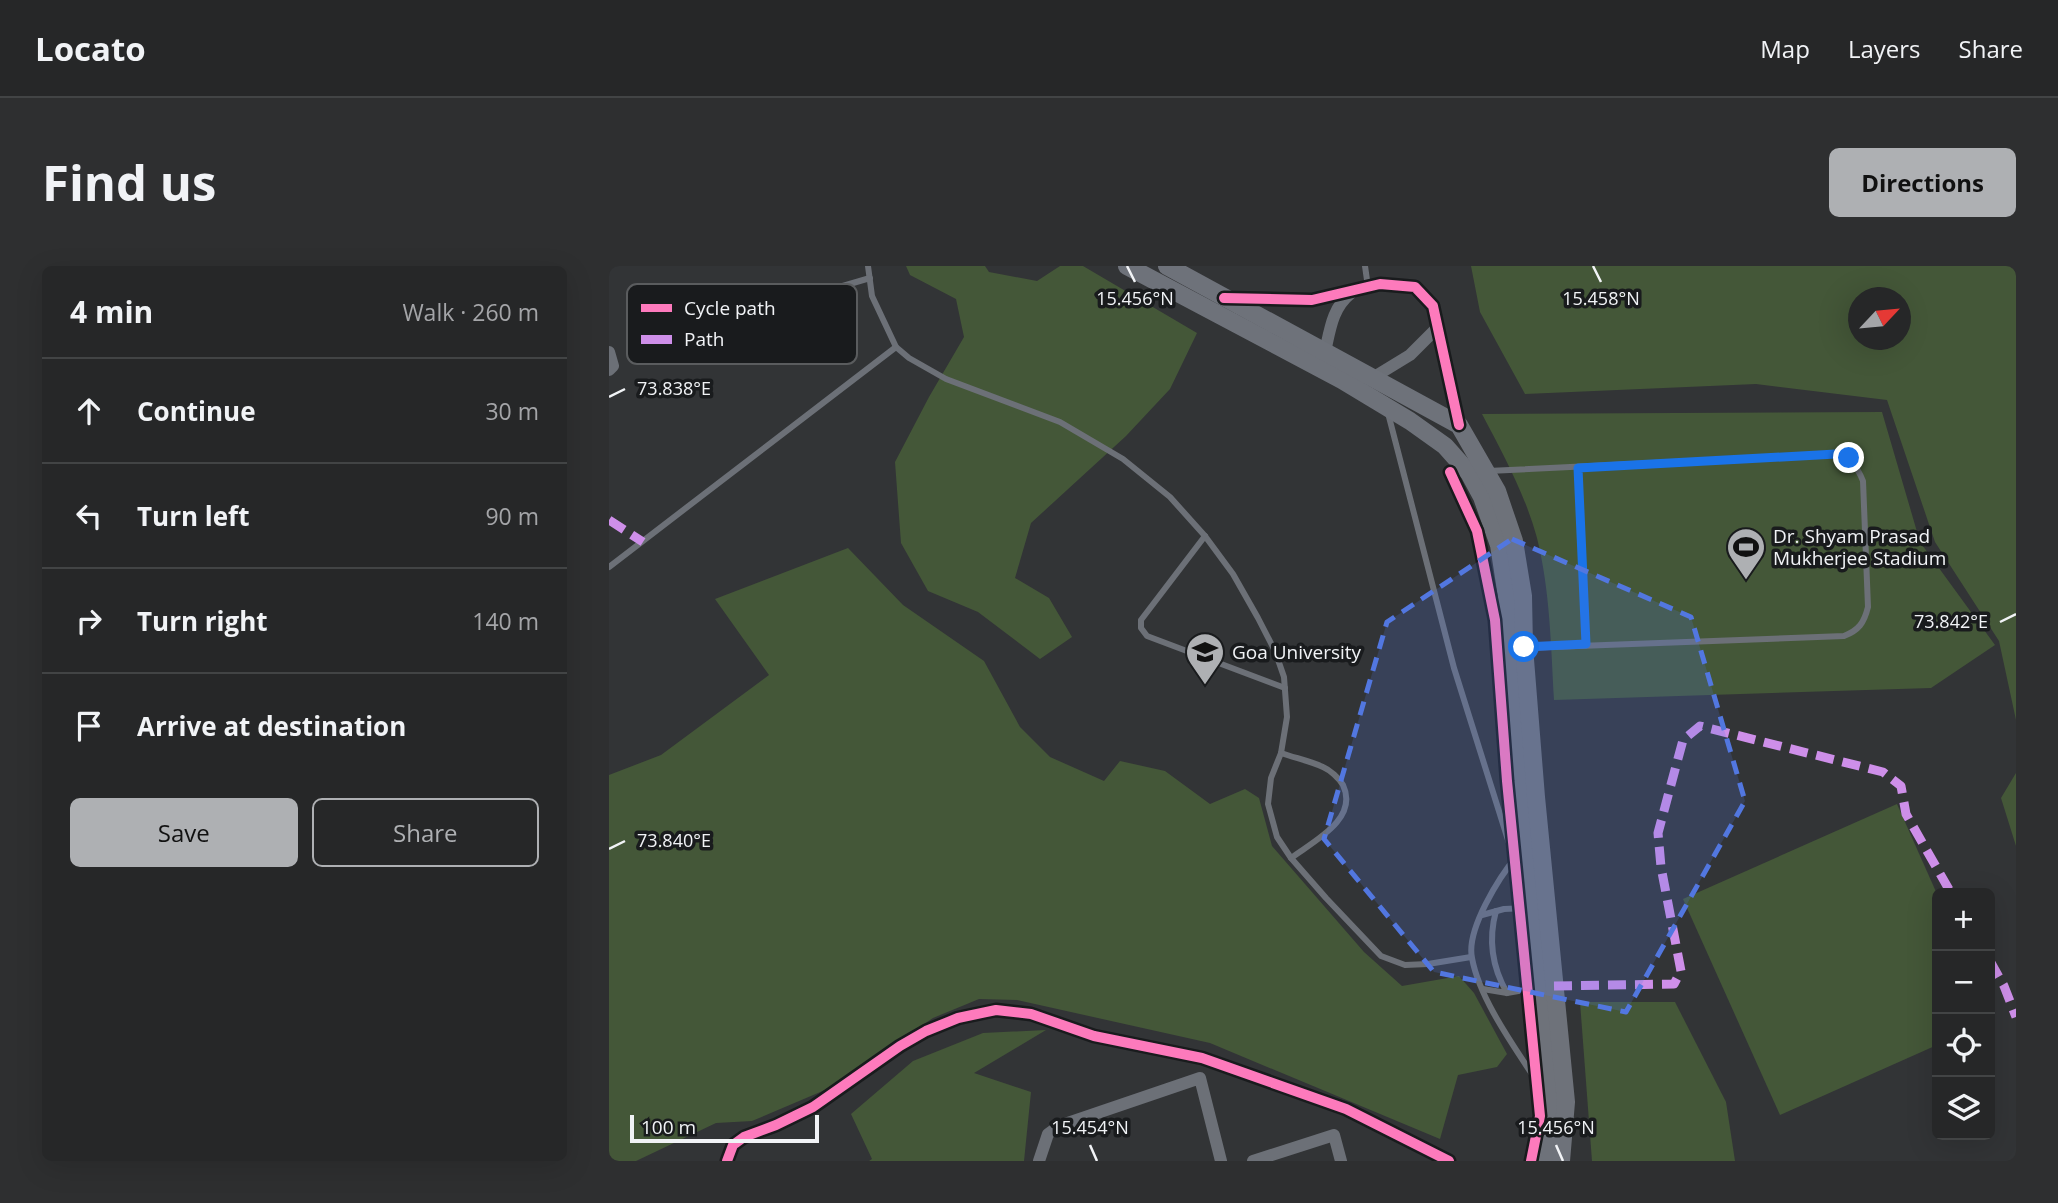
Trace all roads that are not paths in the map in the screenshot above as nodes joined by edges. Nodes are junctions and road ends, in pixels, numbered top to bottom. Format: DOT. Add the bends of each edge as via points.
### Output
graph roads {
  1 [pos="868,266"];
  2 [pos="1127,266"];
  3 [pos="1167,266"];
  4 [pos="1365,266"];
  5 [pos="870,278"];
  6 [pos="850,284"];
  7 [pos="1369,287"];
  8 [pos="1353,291"];
  9 [pos="1228,306"];
  10 [pos="1438,327"];
  11 [pos="896,347"];
  12 [pos="609,352"];
  13 [pos="1325,352"];
  14 [pos="609,370"];
  15 [pos="1374,377"];
  16 [pos="1386,406"];
  17 [pos="1459,425"];
  18 [pos="1578,468"];
  19 [pos="1486,471"];
  20 [pos="1205,536"];
  21 [pos="609,567"];
  22 [pos="1586,644"];
  23 [pos="1520,659"];
  24 [pos="1285,688"];
  25 [pos="1281,753"];
  26 [pos="1519,854"];
  27 [pos="1291,858"];
  28 [pos="1529,908"];
  29 [pos="1496,911"];
  30 [pos="1482,915"];
  31 [pos="1471,957"];
  32 [pos="1546,987"];
  33 [pos="1483,989"];
  34 [pos="1507,993"];
  35 [pos="1550,1102"];
  36 [pos="727,1161"];
  37 [pos="1039,1161"];
  38 [pos="1221,1161"];
  39 [pos="1253,1161"];
  40 [pos="1341,1161"];
  41 [pos="1449,1161"];
  42 [pos="1544,1161"];
  43 [pos="1561,1161"];
  1 -- 5 [label="lane"];
  2 -- 9 [label="main road"];
  3 -- 9 [label="main road"];
  4 -- 7 [label="lane"];
  5 -- 6 [label="lane"];
  5 -- 11 [label="lane" via="872,296"];
  7 -- 8 [label="street"];
  7 -- 10 [label="street" via="1415,287 1433,306"];
  8 -- 9 [label="street" via="1313,300"];
  8 -- 13 [label="street" via="1335,311"];
  9 -- 13 [label="main road"];
  9 -- 16 [label="main road"];
  10 -- 15 [label="street" via="1410,355"];
  10 -- 17 [label="street"];
  11 -- 20 [label="lane" via="946,379 1060,422 1123,459 1170,497"];
  11 -- 21 [label="lane"];
  12 -- 14 [label="street" via="613,366"];
  13 -- 15 [label="main road"];
  15 -- 17 [label="main road"];
  16 -- 23 [label="main road" via="1445,446 1469,473 1482,497 1499,545"];
  16 -- 26 [label="lane" via="1454,668"];
  17 -- 19 [label="main road"];
  18 -- 19 [label="lane"];
  18 -- 22 [label="lane"];
  18 -- 22 [label="lane" via="1836,454 1849,458 1863,481 1868,607 1858,631 1844,636"];
  19 -- 23 [label="main road" via="1514,541 1523,596"];
  20 -- 24 [label="lane" via="1258,618 1275,651"];
  20 -- 24 [label="lane" via="1141,620 1141,628 1147,636"];
  22 -- 23 [label="lane"];
  23 -- 26 [label="main road"];
  23 -- 32 [label="main road"];
  24 -- 25 [label="lane" via="1287,717"];
  25 -- 27 [label="lane" via="1271,778 1268,804 1277,837"];
  25 -- 27 [label="lane" via="1325,768 1341,780 1347,795 1345,813"];
  26 -- 28 [label="main road"];
  26 -- 30 [label="lane"];
  27 -- 31 [label="lane" via="1381,956 1405,965"];
  28 -- 29 [label="lane"];
  28 -- 32 [label="main road"];
  29 -- 30 [label="lane"];
  29 -- 34 [label="lane" via="1491,946"];
  30 -- 31 [label="lane"];
  31 -- 33 [label="lane"];
  32 -- 34 [label="lane"];
  32 -- 35 [label="main road"];
  32 -- 43 [label="main road" via="1566,1101"];
  33 -- 34 [label="lane"];
  33 -- 35 [label="lane"];
  35 -- 42 [label="main road"];
  36 -- 41 [label="street" via="733,1145 744,1137 813,1107 899,1046 958,1018 996,1010 1031,1014 1094,1036 1202,1058 1346,1109"];
  37 -- 38 [label="street" via="1048,1134 1059,1126 1200,1078"];
  39 -- 40 [label="street" via="1334,1135"];
}
